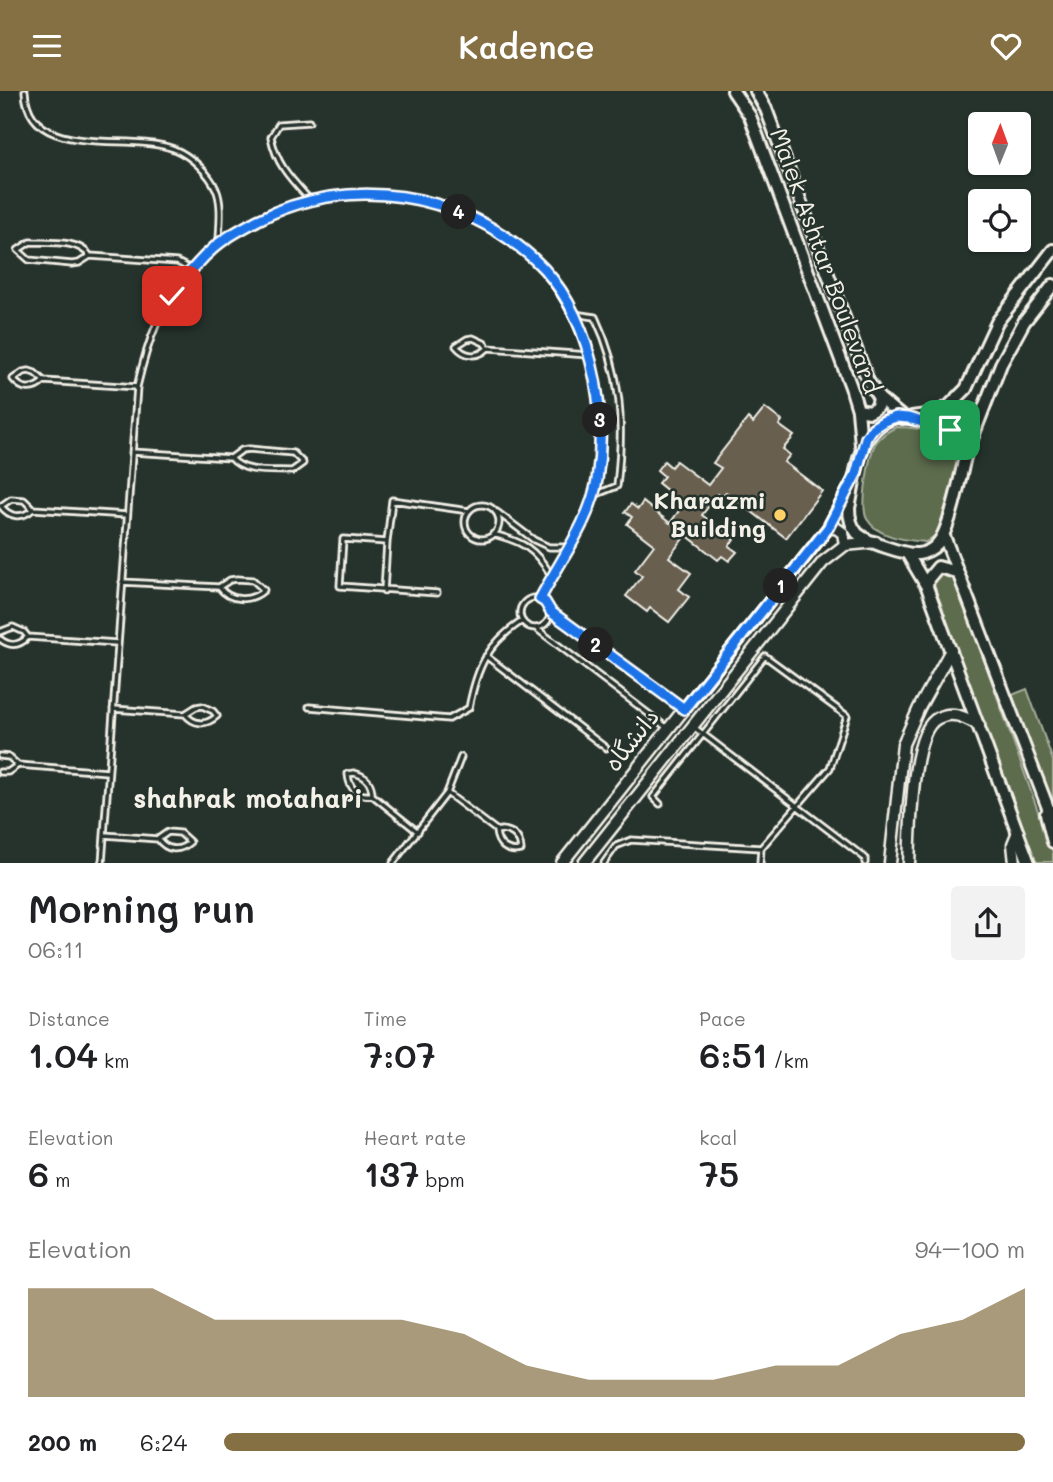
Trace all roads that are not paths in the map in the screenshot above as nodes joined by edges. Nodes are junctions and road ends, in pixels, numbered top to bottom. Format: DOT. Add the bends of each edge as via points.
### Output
graph roads {
  1 [pos="25,91"];
  2 [pos="733,91"];
  3 [pos="755,91"];
  4 [pos="763,91"];
  5 [pos="766,109"];
  6 [pos="309,123"];
  7 [pos="310,200"];
  8 [pos="219,243"];
  9 [pos="1053,250"];
  10 [pos="90,255"];
  11 [pos="191,269"];
  12 [pos="1053,285"];
  13 [pos="573,314"];
  14 [pos="488,348"];
  15 [pos="589,355"];
  16 [pos="44,381"];
  17 [pos="137,387"];
  18 [pos="957,397"];
  19 [pos="879,398"];
  20 [pos="858,410"];
  21 [pos="906,418"];
  22 [pos="980,418"];
  23 [pos="862,450"];
  24 [pos="132,452"];
  25 [pos="965,457"];
  26 [pos="231,458"];
  27 [pos="856,474"];
  28 [pos="592,496"];
  29 [pos="33,509"];
  30 [pos="494,509"];
  31 [pos="469,511"];
  32 [pos="127,515"];
  33 [pos="828,528"];
  34 [pos="493,534"];
  35 [pos="944,536"];
  36 [pos="387,542"];
  37 [pos="876,543"];
  38 [pos="845,545"];
  39 [pos="568,547"];
  40 [pos="907,553"];
  41 [pos="956,572"];
  42 [pos="552,576"];
  43 [pos="122,582"];
  44 [pos="219,587"];
  45 [pos="927,587"];
  46 [pos="384,591"];
  47 [pos="438,593"];
  48 [pos="540,599"];
  49 [pos="551,612"];
  50 [pos="522,621"];
  51 [pos="537,629"];
  52 [pos="0,632"];
  53 [pos="28,637"];
  54 [pos="0,639"];
  55 [pos="117,643"];
  56 [pos="951,650"];
  57 [pos="486,656"];
  58 [pos="309,707"];
  59 [pos="113,709"];
  60 [pos="684,709"];
  61 [pos="185,714"];
  62 [pos="979,725"];
  63 [pos="693,726"];
  64 [pos="668,729"];
  65 [pos="703,734"];
  66 [pos="606,748"];
  67 [pos="0,756"];
  68 [pos="461,757"];
  69 [pos="18,765"];
  70 [pos="0,772"];
  71 [pos="108,772"];
  72 [pos="447,793"];
  73 [pos="372,795"];
  74 [pos="660,804"];
  75 [pos="1046,804"];
  76 [pos="799,807"];
  77 [pos="1053,821"];
  78 [pos="496,831"];
  79 [pos="418,832"];
  80 [pos="1018,832"];
  81 [pos="104,835"];
  82 [pos="158,839"];
  83 [pos="1053,842"];
  84 [pos="761,848"];
  85 [pos="102,863"];
  86 [pos="393,863"];
  87 [pos="562,863"];
  88 [pos="584,863"];
  89 [pos="604,863"];
  90 [pos="760,863"];
  91 [pos="865,863"];
  92 [pos="890,863"];
  93 [pos="909,863"];
  94 [pos="1015,863"];
  95 [pos="1029,863"];
  1 -- 8 [label="lane" via="32,119 50,132 73,139 155,144 190,158 217,190"];
  2 -- 20 [label="main road, Malek Ashtar Boulevard" via="750,116"];
  3 -- 5 [label="main road, Malek Ashtar Boulevard"];
  4 -- 5 [label="main road"];
  5 -- 19 [label="main road, Malek Ashtar Boulevard" via="868,381"];
  6 -- 7 [label="lane" via="279,124 271,137 285,172"];
  7 -- 8 [label="lane" via="276,211"];
  7 -- 13 [label="lane" via="346,194 389,195 432,202 470,216 534,260"];
  8 -- 11 [label="lane"];
  9 -- 18 [label="main road" via="998,322 966,389"];
  10 -- 10 [label="lane" via="80,246 30,241 19,250 29,260 72,264"];
  10 -- 11 [label="lane" via="177,261"];
  11 -- 17 [label="lane" via="155,325"];
  12 -- 22 [label="main road" via="1024,322 1001,363"];
  13 -- 15 [label="lane"];
  13 -- 28 [label="lane" via="595,317 608,344 620,404 617,485"];
  14 -- 14 [label="lane" via="473,338 456,346 472,356"];
  14 -- 15 [label="lane"];
  15 -- 28 [label="lane" via="600,431"];
  16 -- 16 [label="lane" via="29,371 13,379 28,389"];
  16 -- 17 [label="lane"];
  17 -- 24 [label="lane"];
  18 -- 21 [label="main road" via="934,414"];
  18 -- 22 [label="main road" via="961,420"];
  19 -- 20 [label="main road" via="870,412"];
  19 -- 21 [label="main road, Malek Ashtar Boulevard"];
  20 -- 23 [label="main road, Malek Ashtar Boulevard"];
  21 -- 23 [label="main road" via="884,421 873,428"];
  21 -- 25 [label="main road" via="950,430 962,441"];
  22 -- 25 [label="main road"];
  23 -- 27 [label="main road"];
  24 -- 26 [label="lane"];
  24 -- 32 [label="lane"];
  25 -- 35 [label="main road"];
  26 -- 26 [label="lane" via="248,468 292,471 303,463 293,453 249,449"];
  27 -- 33 [label="main road, دانشگاه"];
  27 -- 37 [label="main road" via="849,517 858,533"];
  28 -- 39 [label="lane"];
  29 -- 29 [label="lane" via="18,499 1,506 16,516"];
  29 -- 32 [label="lane"];
  30 -- 31 [label="lane" via="478,505"];
  30 -- 34 [label="lane" via="499,519"];
  30 -- 39 [label="lane" via="534,540 549,547"];
  31 -- 34 [label="lane" via="465,521 468,532 483,539"];
  31 -- 36 [label="lane" via="392,500"];
  32 -- 43 [label="lane"];
  33 -- 38 [label="main road" via="843,533"];
  33 -- 60 [label="main road, دانشگاه"];
  34 -- 42 [label="lane" via="517,540 538,553"];
  35 -- 40 [label="main road" via="926,552"];
  35 -- 41 [label="main road"];
  36 -- 46 [label="lane"];
  36 -- 46 [label="lane" via="342,539 340,586"];
  37 -- 38 [label="main road"];
  37 -- 40 [label="main road"];
  38 -- 63 [label="main road, دانشگاه" via="823,562"];
  39 -- 42 [label="lane"];
  40 -- 45 [label="main road"];
  41 -- 45 [label="main road" via="938,567"];
  41 -- 75 [label="main road"];
  42 -- 48 [label="lane"];
  43 -- 44 [label="lane"];
  43 -- 55 [label="lane"];
  44 -- 44 [label="lane" via="236,598 252,598 264,590 253,580 237,579"];
  45 -- 56 [label="main road"];
  46 -- 47 [label="lane"];
  48 -- 49 [label="lane"];
  48 -- 50 [label="lane" via="523,604"];
  49 -- 51 [label="lane" via="547,623"];
  49 -- 60 [label="lane"];
  50 -- 51 [label="lane"];
  50 -- 57 [label="lane" via="502,634"];
  51 -- 64 [label="lane"];
  52 -- 53 [label="lane" via="13,627"];
  53 -- 54 [label="lane" via="12,645"];
  53 -- 55 [label="lane"];
  55 -- 59 [label="lane"];
  56 -- 62 [label="main road"];
  56 -- 92 [label="main road" via="903,744"];
  57 -- 58 [label="lane" via="474,681 469,708 449,719"];
  57 -- 66 [label="lane"];
  59 -- 61 [label="lane"];
  59 -- 71 [label="lane"];
  60 -- 64 [label="main road, دانشگاه"];
  61 -- 61 [label="lane" via="201,724 217,716 202,706"];
  62 -- 80 [label="main road"];
  62 -- 93 [label="main road" via="949,715 938,718 923,735"];
  63 -- 65 [label="lane"];
  63 -- 88 [label="main road, دانشگاه"];
  64 -- 87 [label="main road, دانشگاه"];
  65 -- 74 [label="lane" via="653,797"];
  65 -- 76 [label="lane"];
  65 -- 76 [label="lane" via="765,656 848,716 830,768"];
  67 -- 69 [label="lane"];
  68 -- 72 [label="lane"];
  69 -- 70 [label="lane"];
  69 -- 71 [label="lane"];
  71 -- 81 [label="lane"];
  72 -- 78 [label="lane"];
  72 -- 79 [label="lane"];
  73 -- 73 [label="lane" via="366,778 348,774 355,791"];
  73 -- 79 [label="lane"];
  75 -- 77 [label="main road"];
  75 -- 83 [label="main road"];
  76 -- 84 [label="lane"];
  76 -- 91 [label="lane" via="865,858"];
  78 -- 78 [label="lane" via="503,847 521,850 514,834"];
  79 -- 86 [label="lane"];
  80 -- 94 [label="main road" via="1013,844"];
  80 -- 95 [label="main road"];
  81 -- 82 [label="lane"];
  81 -- 85 [label="lane"];
  82 -- 82 [label="lane" via="173,849 190,842 174,832"];
  84 -- 89 [label="lane" via="631,840 616,846"];
  84 -- 90 [label="lane"];
}
